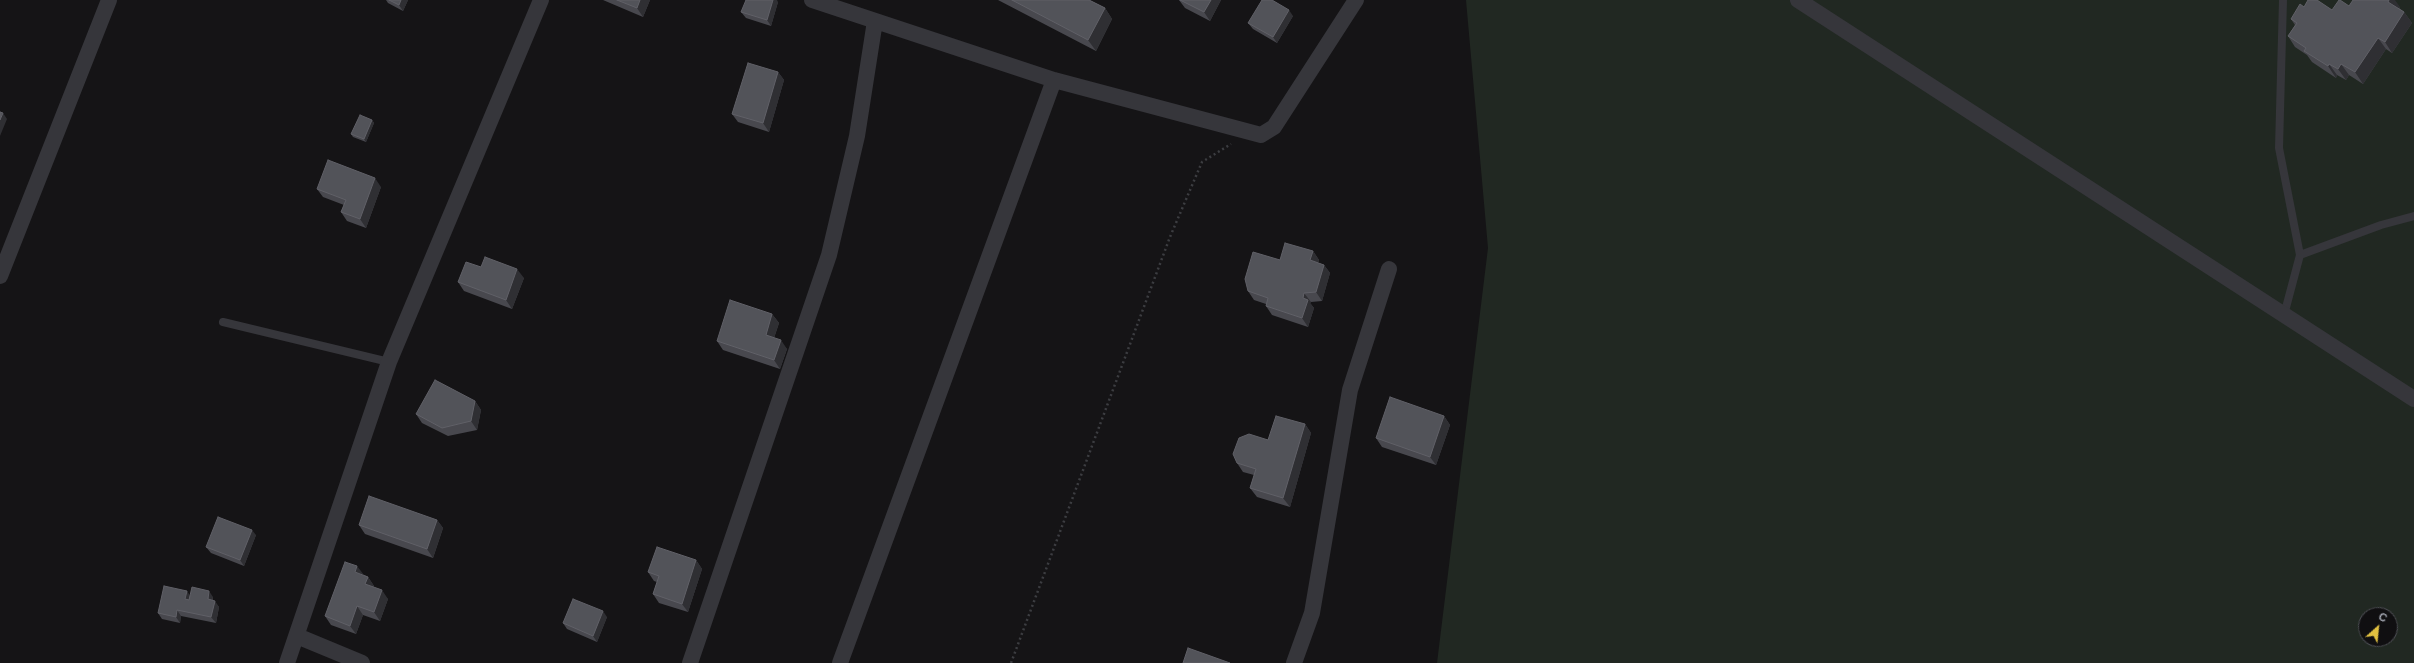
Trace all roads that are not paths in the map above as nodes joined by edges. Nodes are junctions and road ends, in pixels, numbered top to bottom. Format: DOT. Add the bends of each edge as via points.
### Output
graph roads {
  1 [pos="108,0"];
  2 [pos="542,0"];
  3 [pos="812,0"];
  4 [pos="1356,0"];
  5 [pos="1798,0"];
  6 [pos="2283,0"];
  7 [pos="875,22"];
  8 [pos="1054,80"];
  9 [pos="2414,216"];
  10 [pos="2300,255"];
  11 [pos="1390,269"];
  12 [pos="0,276"];
  13 [pos="2284,314"];
  14 [pos="223,322"];
  15 [pos="389,362"];
  16 [pos="2414,399"];
  17 [pos="297,636"];
  18 [pos="287,663"];
  19 [pos="362,663"];
  20 [pos="690,663"];
  21 [pos="840,663"];
  22 [pos="1294,663"];
  1 -- 12 [label="street"];
  2 -- 15 [label="street"];
  3 -- 7 [label="street"];
  4 -- 8 [label="street" via="1274,127 1262,135"];
  5 -- 13 [label="street"];
  6 -- 10 [label="lane" via="2279,148"];
  7 -- 8 [label="street"];
  7 -- 20 [label="street" via="857,136 829,255"];
  8 -- 21 [label="street"];
  9 -- 10 [label="lane" via="2381,225"];
  10 -- 13 [label="lane"];
  11 -- 22 [label="street" via="1350,390 1312,613"];
  13 -- 16 [label="street"];
  14 -- 15 [label="lane"];
  15 -- 17 [label="street"];
  17 -- 18 [label="street"];
  17 -- 19 [label="street"];
}
